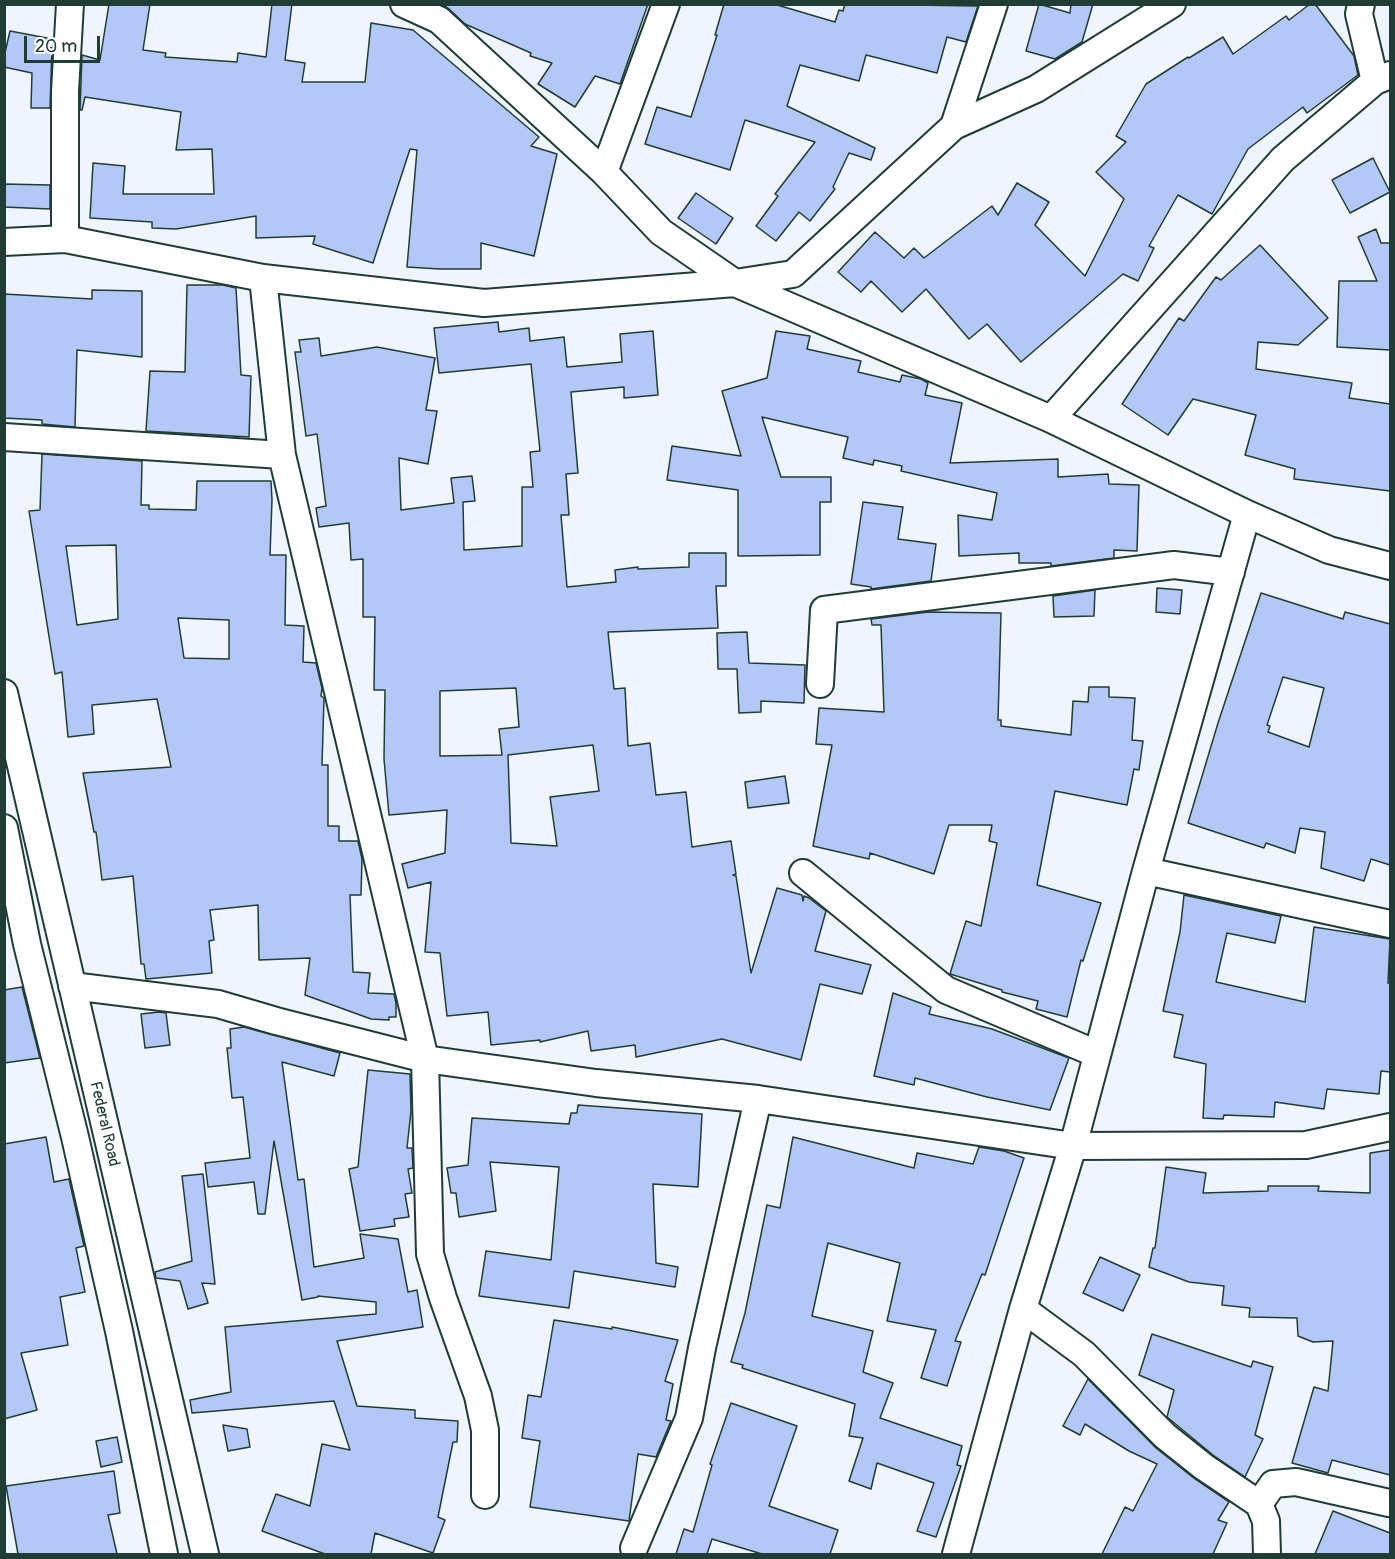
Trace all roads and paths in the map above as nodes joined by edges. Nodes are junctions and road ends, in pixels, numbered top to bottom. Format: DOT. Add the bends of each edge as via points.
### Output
graph roads {
  1 [pos="70,4"];
  2 [pos="404,4"];
  3 [pos="666,4"];
  4 [pos="994,4"];
  5 [pos="1172,4"];
  6 [pos="1361,4"];
  7 [pos="1383,78"];
  8 [pos="954,126"];
  9 [pos="604,172"];
  10 [pos="65,239"];
  11 [pos="4,242"];
  12 [pos="263,278"];
  13 [pos="735,284"];
  14 [pos="1051,419"];
  15 [pos="4,437"];
  16 [pos="282,455"];
  17 [pos="1247,514"];
  18 [pos="1390,566"];
  19 [pos="1231,572"];
  20 [pos="820,684"];
  21 [pos="4,693"];
  22 [pos="4,828"];
  23 [pos="1146,871"];
  24 [pos="803,873"];
  25 [pos="1390,924"];
  26 [pos="16,946"];
  27 [pos="72,986"];
  28 [pos="1097,1054"];
  29 [pos="425,1059"];
  30 [pos="758,1099"];
  31 [pos="1390,1127"];
  32 [pos="1073,1146"];
  33 [pos="1023,1309"];
  34 [pos="485,1495"];
  35 [pos="1389,1503"];
  36 [pos="1259,1504"];
  37 [pos="634,1548"];
  38 [pos="164,1554"];
  39 [pos="205,1554"];
  40 [pos="956,1554"];
  41 [pos="1267,1554"];
  1 -- 10 [label="street" via="65,91"];
  2 -- 9 [label="street" via="439,20"];
  3 -- 9 [label="street"];
  4 -- 8 [label="street"];
  5 -- 8 [label="street" via="1036,89"];
  6 -- 7 [label="street" via="1359,14"];
  7 -- 14 [label="street" via="1283,159"];
  8 -- 13 [label="street" via="793,274"];
  9 -- 13 [label="street" via="661,232"];
  10 -- 11 [label="street"];
  10 -- 12 [label="street"];
  12 -- 13 [label="street" via="484,303"];
  12 -- 16 [label="street"];
  13 -- 14 [label="street"];
  14 -- 17 [label="street"];
  15 -- 16 [label="street"];
  16 -- 29 [label="street"];
  17 -- 18 [label="street" via="1329,550"];
  17 -- 19 [label="street"];
  19 -- 20 [label="street" via="1174,565 824,610"];
  19 -- 23 [label="street"];
  21 -- 27 [label="street, Federal Road"];
  22 -- 26 [label="street, Federal Road"];
  23 -- 25 [label="street"];
  23 -- 28 [label="street"];
  24 -- 28 [label="street" via="946,990"];
  26 -- 38 [label="street, Federal Road" via="75,1137"];
  27 -- 29 [label="street" via="218,1004"];
  27 -- 39 [label="street, Federal Road"];
  28 -- 32 [label="street"];
  29 -- 30 [label="street" via="596,1083"];
  29 -- 34 [label="street" via="430,1254 478,1396 485,1430"];
  30 -- 32 [label="street"];
  30 -- 37 [label="street" via="689,1418"];
  31 -- 32 [label="street" via="1305,1145"];
  32 -- 33 [label="street"];
  33 -- 36 [label="street" via="1084,1354 1165,1436"];
  33 -- 40 [label="street"];
  35 -- 36 [label="street" via="1296,1482 1273,1484"];
  36 -- 41 [label="street" via="1266,1521"];
}
